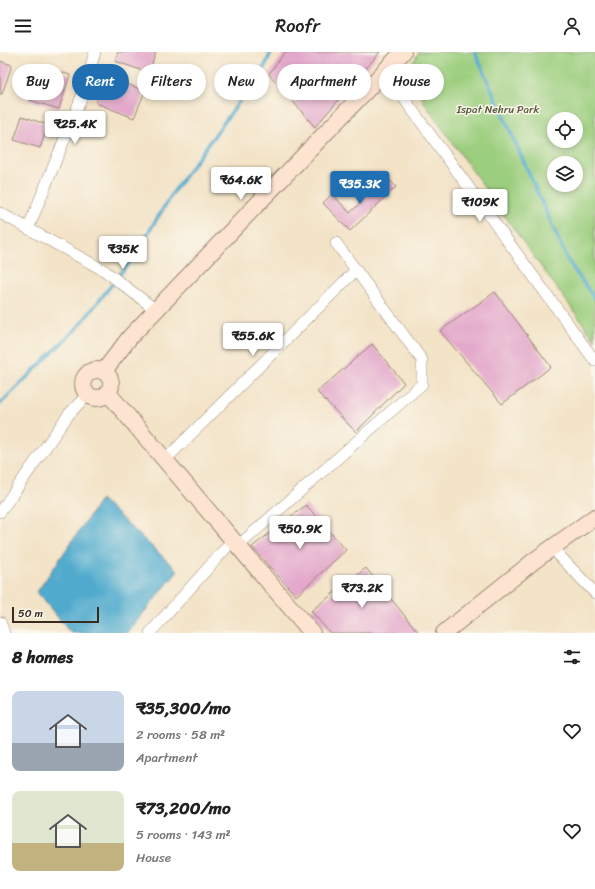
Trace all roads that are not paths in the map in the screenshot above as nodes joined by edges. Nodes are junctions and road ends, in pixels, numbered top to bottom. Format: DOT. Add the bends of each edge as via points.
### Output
graph roads {
  1 [pos="95,52"];
  2 [pos="403,52"];
  3 [pos="391,64"];
  4 [pos="379,76"];
  5 [pos="405,100"];
  6 [pos="0,213"];
  7 [pos="28,229"];
  8 [pos="336,242"];
  9 [pos="356,270"];
  10 [pos="156,310"];
  11 [pos="595,361"];
  12 [pos="104,371"];
  13 [pos="108,393"];
  14 [pos="87,395"];
  15 [pos="165,460"];
  16 [pos="0,512"];
  17 [pos="595,517"];
  18 [pos="236,543"];
  19 [pos="552,548"];
  20 [pos="595,593"];
  21 [pos="0,622"];
  22 [pos="4,633"];
  23 [pos="150,633"];
  24 [pos="312,633"];
  25 [pos="444,633"];
  1 -- 7 [label="street" via="82,96"];
  2 -- 3 [label="street"];
  4 -- 10 [label="street"];
  5 -- 11 [label="street"];
  6 -- 7 [label="street"];
  7 -- 10 [label="street" via="105,270"];
  8 -- 9 [label="street"];
  9 -- 15 [label="street"];
  9 -- 18 [label="street" via="422,360 422,384"];
  10 -- 12 [label="street" via="130,337"];
  12 -- 13 [label="street" via="110,378"];
  12 -- 14 [label="street" via="97,369 85,375 82,385"];
  13 -- 14 [label="street" via="96,398"];
  13 -- 15 [label="street"];
  14 -- 16 [label="street" via="69,414"];
  15 -- 18 [label="street"];
  17 -- 19 [label="street"];
  18 -- 23 [label="street"];
  18 -- 24 [label="street"];
  19 -- 20 [label="street"];
  19 -- 25 [label="street"];
  21 -- 22 [label="street"];
}
